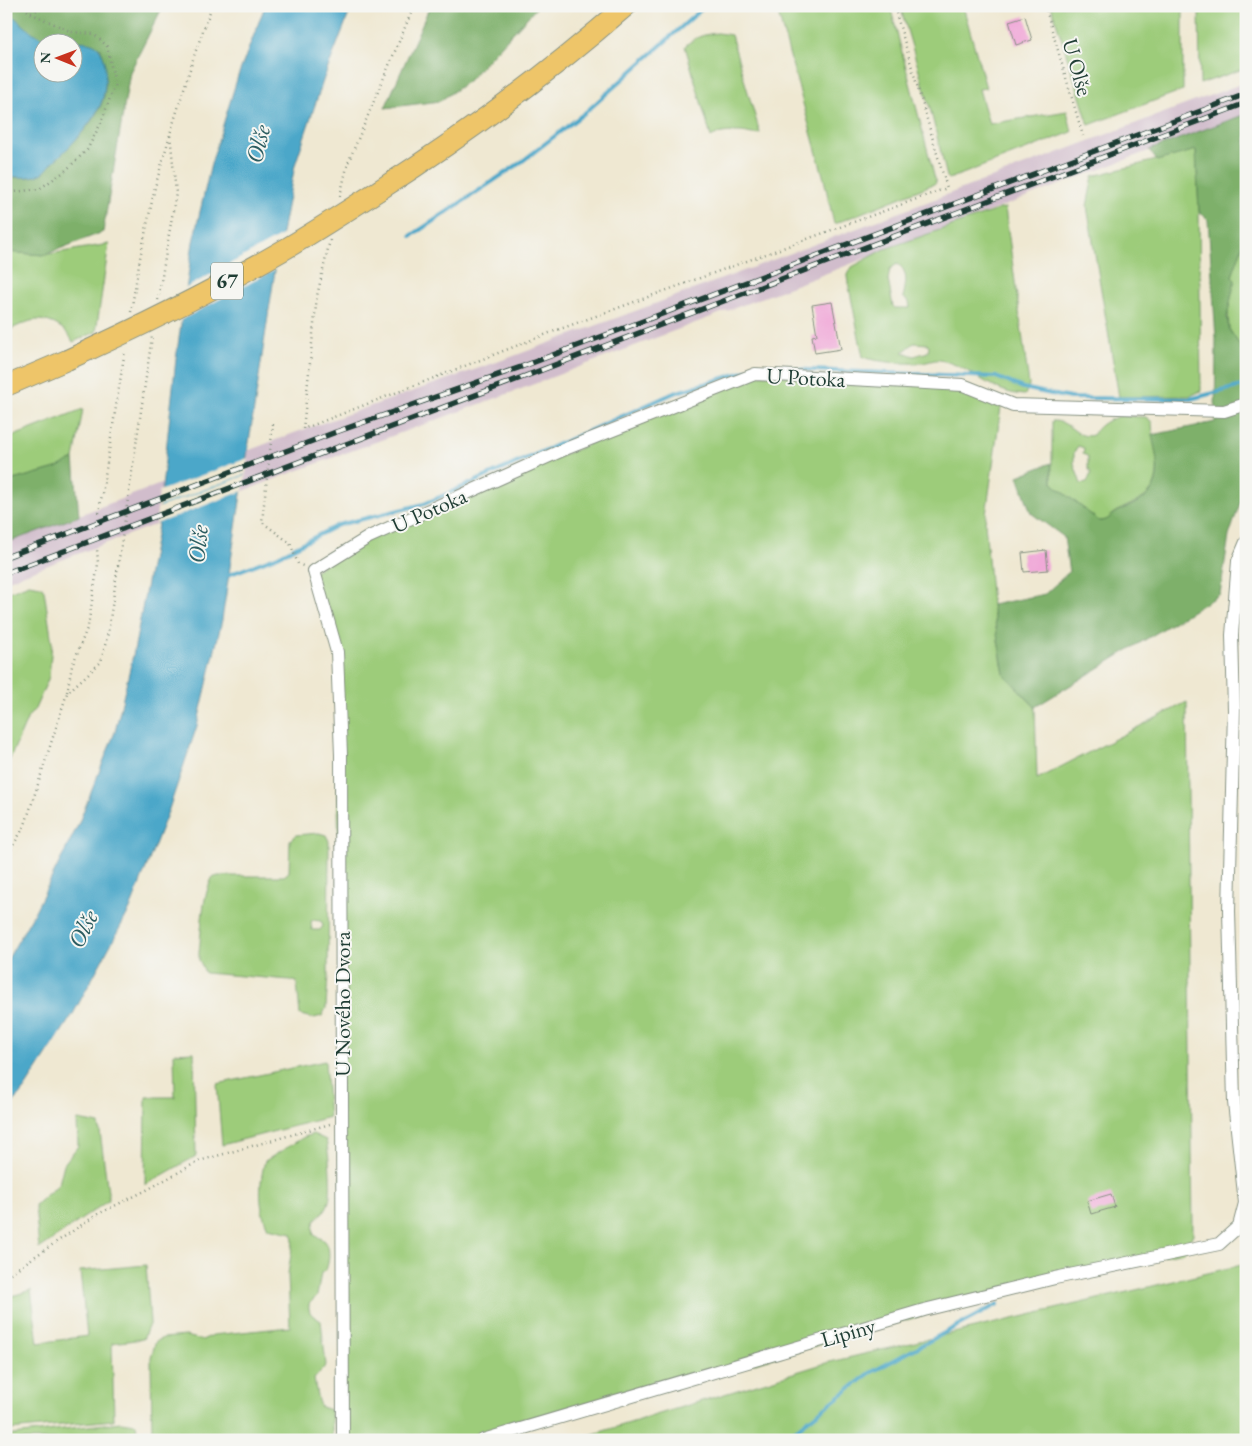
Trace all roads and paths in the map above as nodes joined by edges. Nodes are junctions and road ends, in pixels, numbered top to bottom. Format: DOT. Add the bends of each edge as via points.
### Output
graph roads {
  1 [pos="23,6"];
  2 [pos="51,6"];
  3 [pos="212,6"];
  4 [pos="414,6"];
  5 [pos="626,6"];
  6 [pos="894,6"];
  7 [pos="1045,6"];
  8 [pos="30,13"];
  9 [pos="1083,136"];
  10 [pos="6,193"];
  11 [pos="339,201"];
  12 [pos="330,239"];
  13 [pos="158,301"];
  14 [pos="152,335"];
  15 [pos="6,386"];
  16 [pos="1246,404"];
  17 [pos="273,424"];
  18 [pos="1246,542"];
  19 [pos="97,548"];
  20 [pos="314,571"];
  21 [pos="67,693"];
  22 [pos="6,858"];
  23 [pos="342,1121"];
  24 [pos="6,1276"];
  25 [pos="342,1440"];
  26 [pos="483,1440"];
  1 -- 8 [label="path"];
  2 -- 8 [label="path"];
  3 -- 13 [label="path" via="170,134 176,193"];
  4 -- 11 [label="path" via="348,163"];
  5 -- 15 [label="main road, 67, bridge" via="474,127 287,248 143,324"];
  6 -- 12 [label="path" via="947,188 552,332 302,429 317,296"];
  7 -- 9 [label="path, U Olše"];
  8 -- 10 [label="path" via="72,32 94,34 107,46 115,84 87,150 64,172 39,188"];
  14 -- 21 [label="path" via="108,633 101,662"];
  16 -- 20 [label="street, U Potoka" via="1224,411 1013,405 963,385 755,374 565,449 369,537"];
  17 -- 20 [label="path" via="262,522 290,543 298,564"];
  18 -- 26 [label="street, Lipiny" via="1238,562 1232,635 1234,710 1229,911 1234,1102 1245,1203 1239,1226 1219,1244 1055,1278 924,1310"];
  19 -- 21 [label="path" via="98,564 88,626 72,666"];
  20 -- 23 [label="street, U Nového Dvora" via="337,652 341,755"];
  21 -- 22 [label="path" via="25,825"];
  23 -- 24 [label="path" via="199,1161 98,1214"];
  23 -- 25 [label="street, U Nového Dvora"];
}
